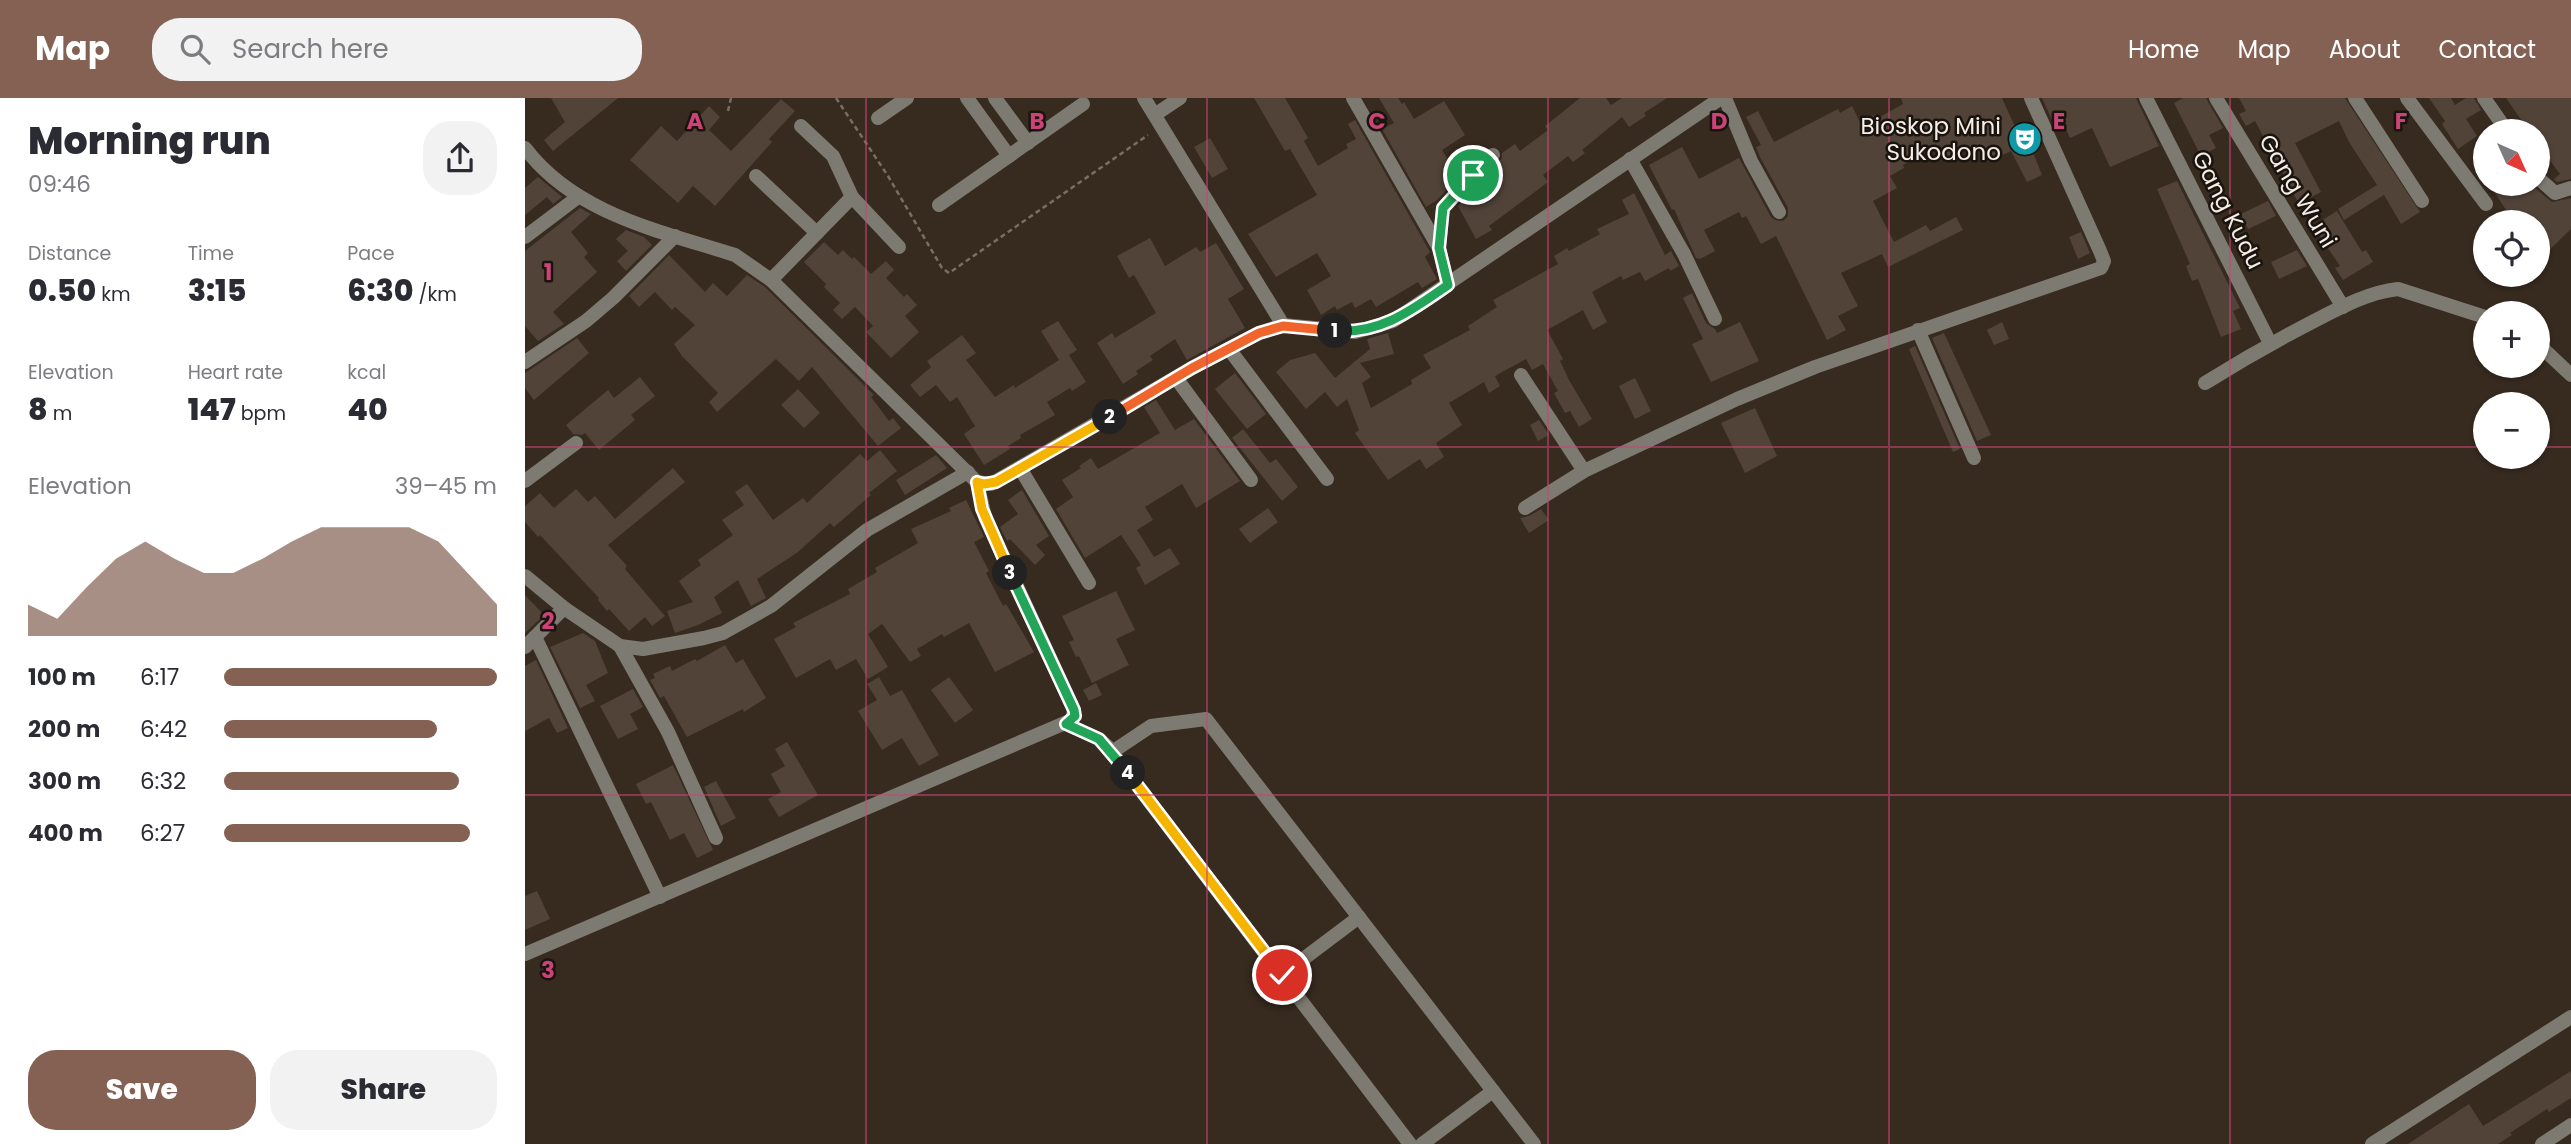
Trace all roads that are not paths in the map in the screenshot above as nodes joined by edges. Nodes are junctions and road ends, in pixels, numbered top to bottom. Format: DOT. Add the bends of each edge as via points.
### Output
graph roads {
  1 [pos="907,98"];
  2 [pos="967,98"];
  3 [pos="995,98"];
  4 [pos="1144,98"];
  5 [pos="1179,98"];
  6 [pos="1353,98"];
  7 [pos="1723,98"];
  8 [pos="2031,98"];
  9 [pos="2146,98"];
  10 [pos="2216,98"];
  11 [pos="2355,98"];
  12 [pos="2407,98"];
  13 [pos="2484,98"];
  14 [pos="1083,103"];
  15 [pos="1156,114"];
  16 [pos="878,118"];
  17 [pos="2499,119"];
  18 [pos="801,126"];
  19 [pos="1028,143"];
  20 [pos="525,148"];
  21 [pos="1493,155"];
  22 [pos="1009,156"];
  23 [pos="1630,159"];
  24 [pos="756,176"];
  25 [pos="2571,188"];
  26 [pos="2550,190"];
  27 [pos="578,197"];
  28 [pos="852,197"];
  29 [pos="2422,201"];
  30 [pos="2486,204"];
  31 [pos="939,205"];
  32 [pos="1779,212"];
  33 [pos="817,233"];
  34 [pos="675,236"];
  35 [pos="525,237"];
  36 [pos="899,247"];
  37 [pos="1439,248"];
  38 [pos="771,280"];
  39 [pos="1448,285"];
  40 [pos="2343,307"];
  41 [pos="2473,313"];
  42 [pos="1714,319"];
  43 [pos="1279,326"];
  44 [pos="1918,330"];
  45 [pos="2270,343"];
  46 [pos="1229,349"];
  47 [pos="2550,354"];
  48 [pos="525,362"];
  49 [pos="2569,370"];
  50 [pos="1521,375"];
  51 [pos="1176,378"];
  52 [pos="2205,383"];
  53 [pos="576,443"];
  54 [pos="1974,458"];
  55 [pos="1020,468"];
  56 [pos="1584,471"];
  57 [pos="973,477"];
  58 [pos="1327,479"];
  59 [pos="1251,480"];
  60 [pos="525,481"];
  61 [pos="1525,508"];
  62 [pos="525,576"];
  63 [pos="1089,583"];
  64 [pos="564,608"];
  65 [pos="530,642"];
  66 [pos="619,646"];
  67 [pos="1066,724"];
  68 [pos="1112,752"];
  69 [pos="716,838"];
  70 [pos="660,897"];
  71 [pos="1359,917"];
  72 [pos="525,954"];
  73 [pos="1282,975"];
  74 [pos="2571,1017"];
  75 [pos="1493,1091"];
  76 [pos="2571,1125"];
  77 [pos="2377,1143"];
  78 [pos="1410,1144"];
  79 [pos="1422,1144"];
  80 [pos="1534,1144"];
  81 [pos="2542,1144"];
  1 -- 16 [label="street"];
  2 -- 22 [label="street"];
  3 -- 19 [label="street"];
  4 -- 15 [label="street"];
  5 -- 15 [label="street"];
  6 -- 37 [label="street"];
  7 -- 23 [label="street"];
  7 -- 32 [label="street"];
  8 -- 44 [label="street" via="2101,251 2101,268"];
  9 -- 45 [label="street, Gang Kudu"];
  10 -- 40 [label="street, Gang Wuni"];
  11 -- 29 [label="street"];
  12 -- 30 [label="street"];
  13 -- 17 [label="street"];
  14 -- 19 [label="street"];
  15 -- 43 [label="street"];
  18 -- 28 [label="street" via="833,156"];
  19 -- 22 [label="street"];
  20 -- 27 [label="street"];
  21 -- 37 [label="street" via="1443,208"];
  22 -- 31 [label="street"];
  23 -- 39 [label="street"];
  23 -- 42 [label="street" via="1684,254"];
  24 -- 33 [label="street"];
  25 -- 26 [label="street"];
  27 -- 34 [label="street" via="623,219"];
  27 -- 35 [label="street"];
  28 -- 33 [label="street"];
  28 -- 36 [label="street"];
  33 -- 38 [label="street"];
  34 -- 38 [label="street" via="735,255"];
  34 -- 48 [label="street" via="586,321"];
  37 -- 39 [label="street"];
  38 -- 57 [label="street"];
  39 -- 43 [label="street" via="1376,328 1355,332"];
  40 -- 41 [label="street" via="2398,289"];
  40 -- 45 [label="street"];
  43 -- 46 [label="street"];
  44 -- 54 [label="street"];
  44 -- 56 [label="street" via="1737,399"];
  45 -- 52 [label="street"];
  46 -- 51 [label="street"];
  46 -- 58 [label="street"];
  47 -- 49 [label="street"];
  50 -- 56 [label="street"];
  51 -- 55 [label="street"];
  51 -- 59 [label="street"];
  53 -- 60 [label="street"];
  55 -- 57 [label="street" via="996,482 984,484"];
  55 -- 63 [label="street"];
  56 -- 61 [label="street"];
  57 -- 66 [label="street" via="867,530 771,606 723,633 643,649"];
  57 -- 67 [label="street" via="985,517 1074,710 1075,716"];
  62 -- 64 [label="street"];
  64 -- 65 [label="street"];
  64 -- 66 [label="street"];
  65 -- 70 [label="street"];
  66 -- 69 [label="street" via="679,752"];
  67 -- 68 [label="street" via="1099,739"];
  67 -- 70 [label="street"];
  68 -- 71 [label="street" via="1151,726 1206,719"];
  68 -- 73 [label="street"];
  70 -- 72 [label="street"];
  71 -- 73 [label="street"];
  71 -- 75 [label="street"];
  73 -- 78 [label="street"];
  74 -- 77 [label="street"];
  75 -- 79 [label="street"];
  75 -- 80 [label="street"];
  76 -- 81 [label="street"];
}
